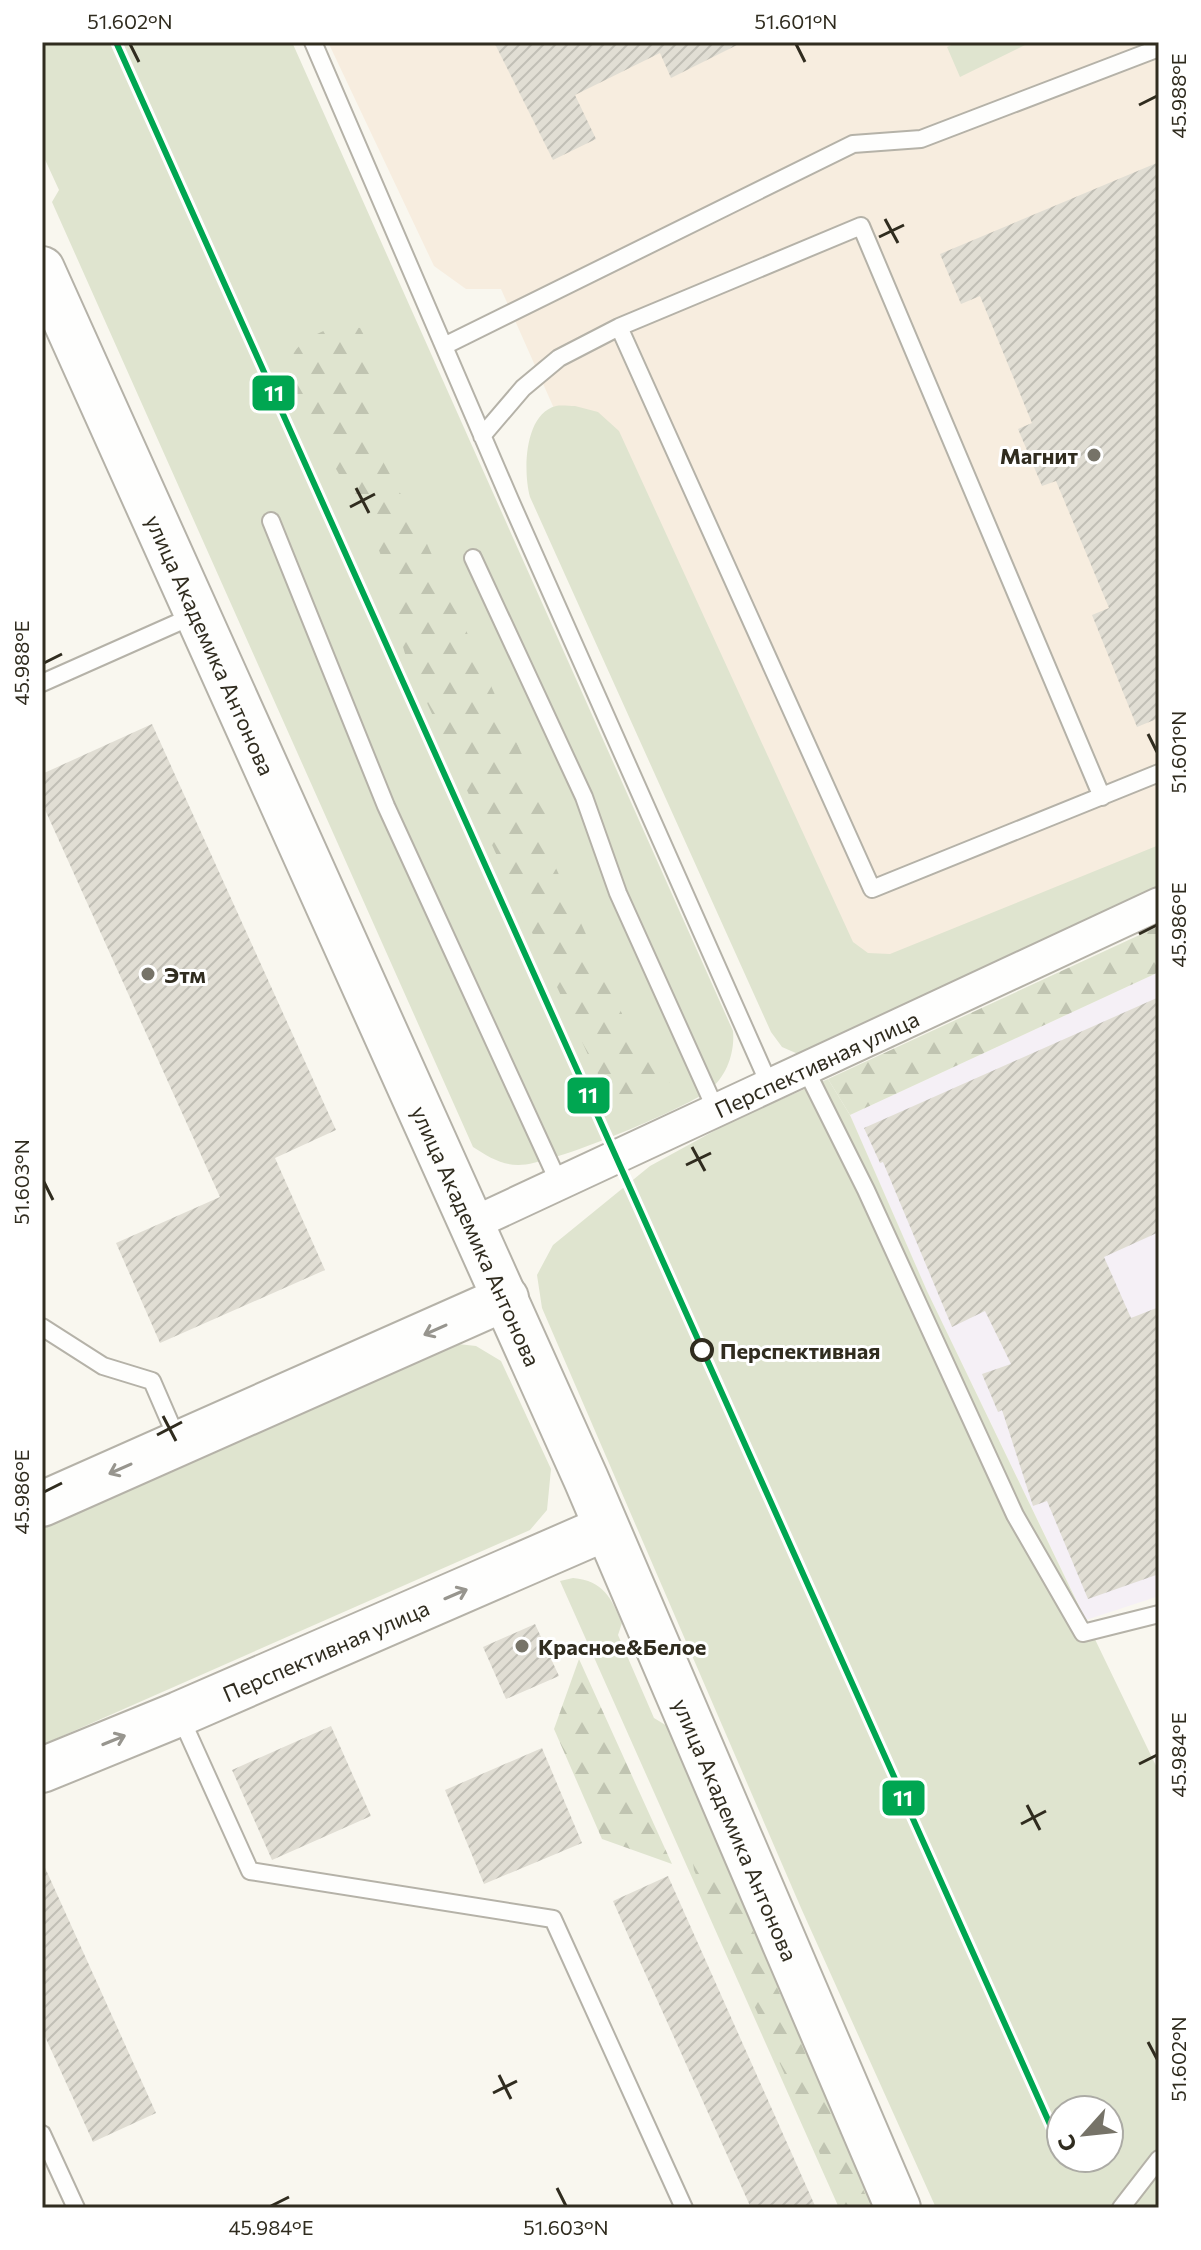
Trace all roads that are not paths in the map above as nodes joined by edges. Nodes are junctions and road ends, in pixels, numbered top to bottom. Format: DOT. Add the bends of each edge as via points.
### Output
graph roads {
  1 [pos="313,42"];
  2 [pos="1159,48"];
  3 [pos="42,269"];
  4 [pos="619,327"];
  5 [pos="444,346"];
  6 [pos="482,436"];
  7 [pos="271,521"];
  8 [pos="473,558"];
  9 [pos="196,615"];
  10 [pos="42,683"];
  11 [pos="1159,773"];
  12 [pos="1102,797"];
  13 [pos="1159,904"];
  14 [pos="806,1070"];
  15 [pos="770,1086"];
  16 [pos="716,1110"];
  17 [pos="559,1183"];
  18 [pos="472,1224"];
  19 [pos="506,1298"];
  20 [pos="42,1327"];
  21 [pos="179,1443"];
  22 [pos="42,1504"];
  23 [pos="606,1528"];
  24 [pos="1159,1614"];
  25 [pos="179,1714"];
  26 [pos="42,1770"];
  27 [pos="42,2134"];
  28 [pos="1159,2159"];
  29 [pos="76,2208"];
  30 [pos="684,2208"];
  31 [pos="898,2208"];
  32 [pos="1121,2208"];
  1 -- 5 [label="lane"];
  2 -- 5 [label="lane" via="921,139 853,144"];
  3 -- 9 [label="main road, улица Академика Антонова"];
  4 -- 6 [label="lane" via="559,358 523,388"];
  4 -- 12 [label="lane" via="872,889"];
  4 -- 12 [label="lane" via="861,226"];
  5 -- 6 [label="lane"];
  6 -- 15 [label="lane"];
  7 -- 17 [label="lane" via="386,806"];
  8 -- 16 [label="lane" via="584,797 618,893"];
  9 -- 10 [label="lane"];
  9 -- 18 [label="main road, улица Академика Антонова"];
  11 -- 12 [label="lane"];
  13 -- 14 [label="street, Перспективная улица"];
  14 -- 15 [label="street, Перспективная улица"];
  14 -- 24 [label="lane" via="1015,1515 1083,1633"];
  15 -- 16 [label="street, Перспективная улица"];
  16 -- 17 [label="street, Перспективная улица"];
  17 -- 18 [label="street, Перспективная улица"];
  18 -- 19 [label="main road, улица Академика Антонова"];
  19 -- 21 [label="main road, one-way"];
  19 -- 23 [label="main road, улица Академика Антонова"];
  20 -- 21 [label="lane" via="103,1366 152,1381"];
  21 -- 22 [label="main road, one-way"];
  25 -- 23 [label="main road, Перспективная улица, one-way"];
  23 -- 31 [label="main road, улица Академика Антонова"];
  26 -- 25 [label="main road, Перспективная улица, one-way"];
  25 -- 30 [label="lane" via="250,1871 553,1919"];
  27 -- 29 [label="lane"];
  28 -- 32 [label="lane"];
}
